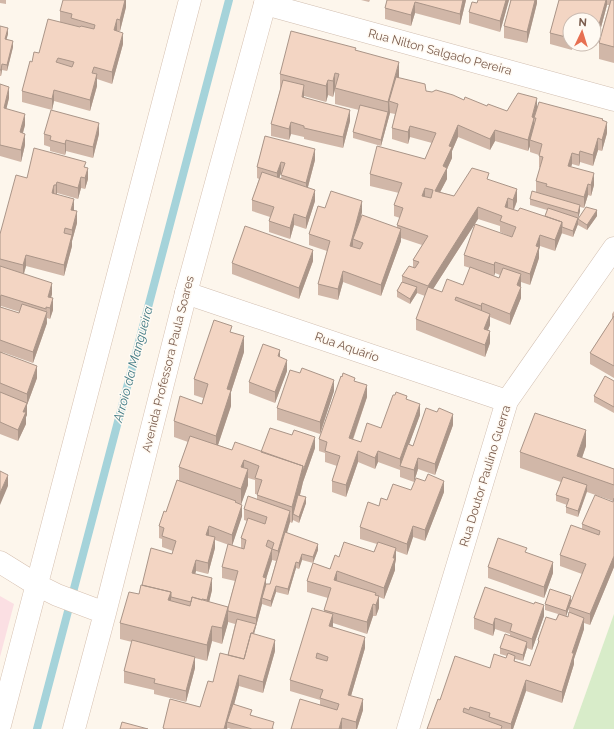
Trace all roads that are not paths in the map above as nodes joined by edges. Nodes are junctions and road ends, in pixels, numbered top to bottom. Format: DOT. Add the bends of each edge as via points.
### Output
graph roads {
  1 [pos="190,0"];
  2 [pos="266,2"];
  3 [pos="614,100"];
  4 [pos="614,248"];
  5 [pos="186,292"];
  6 [pos="507,401"];
  7 [pos="0,562"];
  8 [pos="37,585"];
  9 [pos="105,613"];
  10 [pos="0,725"];
  11 [pos="74,729"];
  12 [pos="408,729"];
  1 -- 8 [label="street"];
  2 -- 3 [label="street, Rua Nilton Salgado Pereira"];
  2 -- 5 [label="street, Avenida Professora Paula Soares"];
  4 -- 6 [label="street, Rua Doutor Paulino Guerra"];
  5 -- 6 [label="street, Rua Aquário"];
  5 -- 9 [label="street, Avenida Professora Paula Soares"];
  6 -- 12 [label="street, Rua Doutor Paulino Guerra"];
  7 -- 8 [label="street"];
  8 -- 9 [label="street"];
  8 -- 10 [label="street"];
  9 -- 11 [label="street, Avenida Professora Paula Soares"];
}
